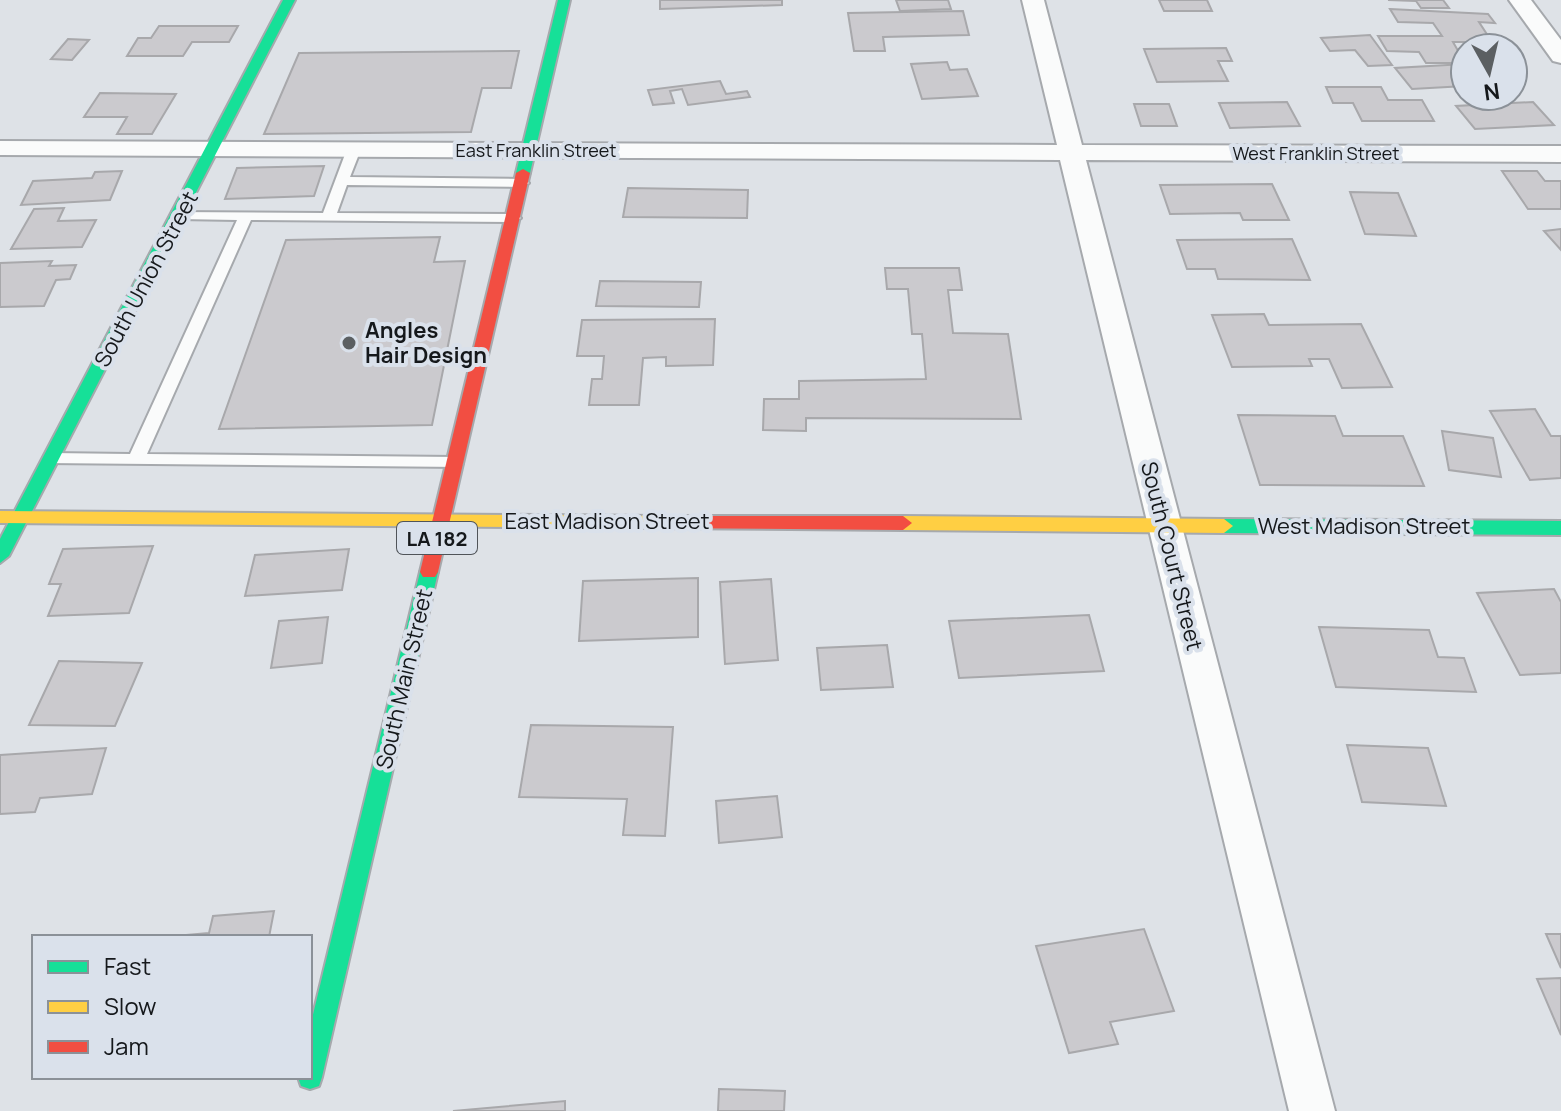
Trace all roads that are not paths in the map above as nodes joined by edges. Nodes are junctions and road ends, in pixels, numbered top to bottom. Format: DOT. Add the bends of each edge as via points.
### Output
graph roads {
  1 [pos="289,0"];
  2 [pos="564,0"];
  3 [pos="1033,0"];
  4 [pos="1520,0"];
  5 [pos="1561,56"];
  6 [pos="0,148"];
  7 [pos="213,149"];
  8 [pos="354,149"];
  9 [pos="530,150"];
  10 [pos="1071,152"];
  11 [pos="1561,154"];
  12 [pos="342,181"];
  13 [pos="522,183"];
  14 [pos="178,215"];
  15 [pos="246,216"];
  16 [pos="328,217"];
  17 [pos="514,218"];
  18 [pos="51,459"];
  19 [pos="136,460"];
  20 [pos="455,463"];
  21 [pos="0,517"];
  22 [pos="21,517"];
  23 [pos="442,520"];
  24 [pos="1166,525"];
  25 [pos="1561,528"];
  26 [pos="0,556"];
  27 [pos="312,1069"];
  28 [pos="310,1079"];
  29 [pos="305,1100"];
  30 [pos="1312,1111"];
  1 -- 7 [label="main road, South Union Street"];
  2 -- 9 [label="main road, South Main Street / LA 182"];
  3 -- 10 [label="street, South Court Street"];
  4 -- 5 [label="street"];
  6 -- 7 [label="street, East Franklin Street"];
  7 -- 8 [label="street, East Franklin Street"];
  7 -- 14 [label="main road, South Union Street"];
  8 -- 9 [label="street, East Franklin Street"];
  8 -- 12 [label="lane"];
  9 -- 10 [label="street, East Franklin Street"];
  9 -- 13 [label="main road, South Main Street / LA 182"];
  10 -- 11 [label="street, West Franklin Street"];
  10 -- 24 [label="street, South Court Street"];
  12 -- 13 [label="lane"];
  12 -- 16 [label="lane"];
  13 -- 17 [label="main road, South Main Street / LA 182"];
  14 -- 15 [label="lane"];
  14 -- 18 [label="main road, South Union Street"];
  15 -- 16 [label="lane"];
  15 -- 19 [label="lane"];
  16 -- 17 [label="lane"];
  17 -- 20 [label="main road, South Main Street / LA 182"];
  18 -- 19 [label="lane"];
  18 -- 22 [label="main road, South Union Street"];
  19 -- 20 [label="lane"];
  20 -- 23 [label="main road, South Main Street / LA 182"];
  21 -- 22 [label="main road, East Madison Street"];
  22 -- 23 [label="main road, East Madison Street"];
  22 -- 26 [label="main road, South Union Street"];
  23 -- 24 [label="main road, East Madison Street"];
  23 -- 27 [label="main road, South Main Street / LA 182"];
  24 -- 25 [label="main road, West Madison Street"];
  24 -- 30 [label="street, South Court Street"];
  28 -- 29 [label="main road, South Main Street / LA 182"];
}
